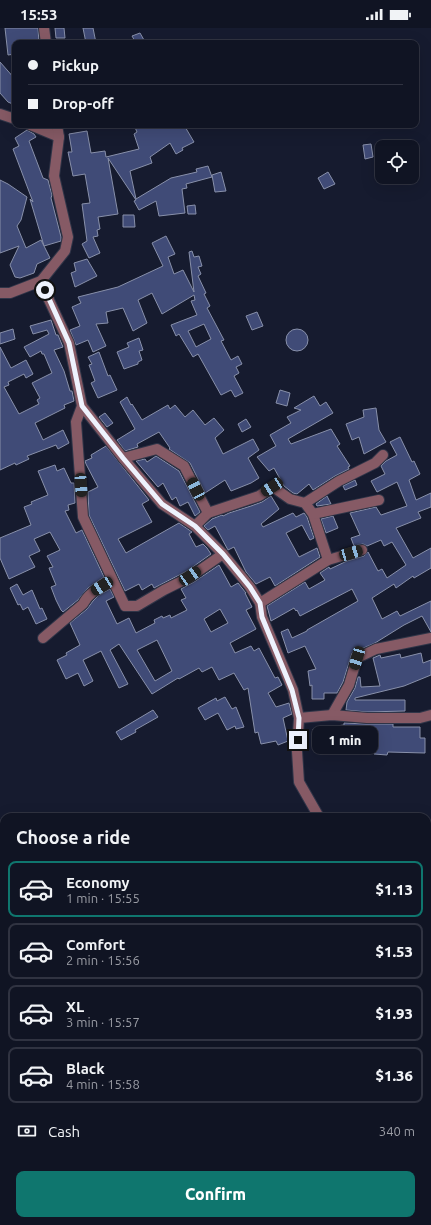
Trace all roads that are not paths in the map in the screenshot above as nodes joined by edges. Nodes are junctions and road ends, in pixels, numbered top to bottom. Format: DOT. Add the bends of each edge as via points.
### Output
graph roads {
  1 [pos="44,28"];
  2 [pos="46,40"];
  3 [pos="0,114"];
  4 [pos="12,119"];
  5 [pos="37,128"];
  6 [pos="58,128"];
  7 [pos="59,137"];
  8 [pos="41,281"];
  9 [pos="0,293"];
  10 [pos="82,406"];
  11 [pos="383,455"];
  12 [pos="123,458"];
  13 [pos="378,500"];
  14 [pos="305,503"];
  15 [pos="208,513"];
  16 [pos="313,514"];
  17 [pos="195,526"];
  18 [pos="362,550"];
  19 [pos="223,554"];
  20 [pos="328,560"];
  21 [pos="112,580"];
  22 [pos="260,603"];
  23 [pos="44,638"];
  24 [pos="431,638"];
  25 [pos="332,715"];
  26 [pos="431,716"];
  27 [pos="299,718"];
  28 [pos="317,813"];
  1 -- 2 [label="street"];
  3 -- 4 [label="street"];
  5 -- 7 [label="street"];
  6 -- 7 [label="street"];
  7 -- 8 [label="street" via="54,176 68,237 65,251"];
  8 -- 9 [label="street" via="10,293"];
  8 -- 10 [label="street" via="69,343"];
  10 -- 12 [label="street"];
  10 -- 21 [label="street" via="76,422 83,517"];
  11 -- 14 [label="street" via="376,463 339,481"];
  12 -- 15 [label="street" via="157,449 184,466"];
  12 -- 17 [label="street" via="162,504"];
  13 -- 16 [label="street"];
  14 -- 15 [label="street" via="290,499 272,487 259,496"];
  14 -- 16 [label="street"];
  15 -- 17 [label="street"];
  16 -- 20 [label="street"];
  17 -- 19 [label="street"];
  18 -- 20 [label="street"];
  19 -- 21 [label="street" via="137,606 125,606"];
  19 -- 22 [label="street"];
  20 -- 22 [label="street"];
  21 -- 23 [label="street" via="92,592 84,604"];
  22 -- 27 [label="street" via="262,617 292,690"];
  24 -- 25 [label="street" via="376,649 357,658 349,685"];
  25 -- 26 [label="street" via="367,718"];
  25 -- 27 [label="street"];
  27 -- 28 [label="street" via="299,782"];
}
